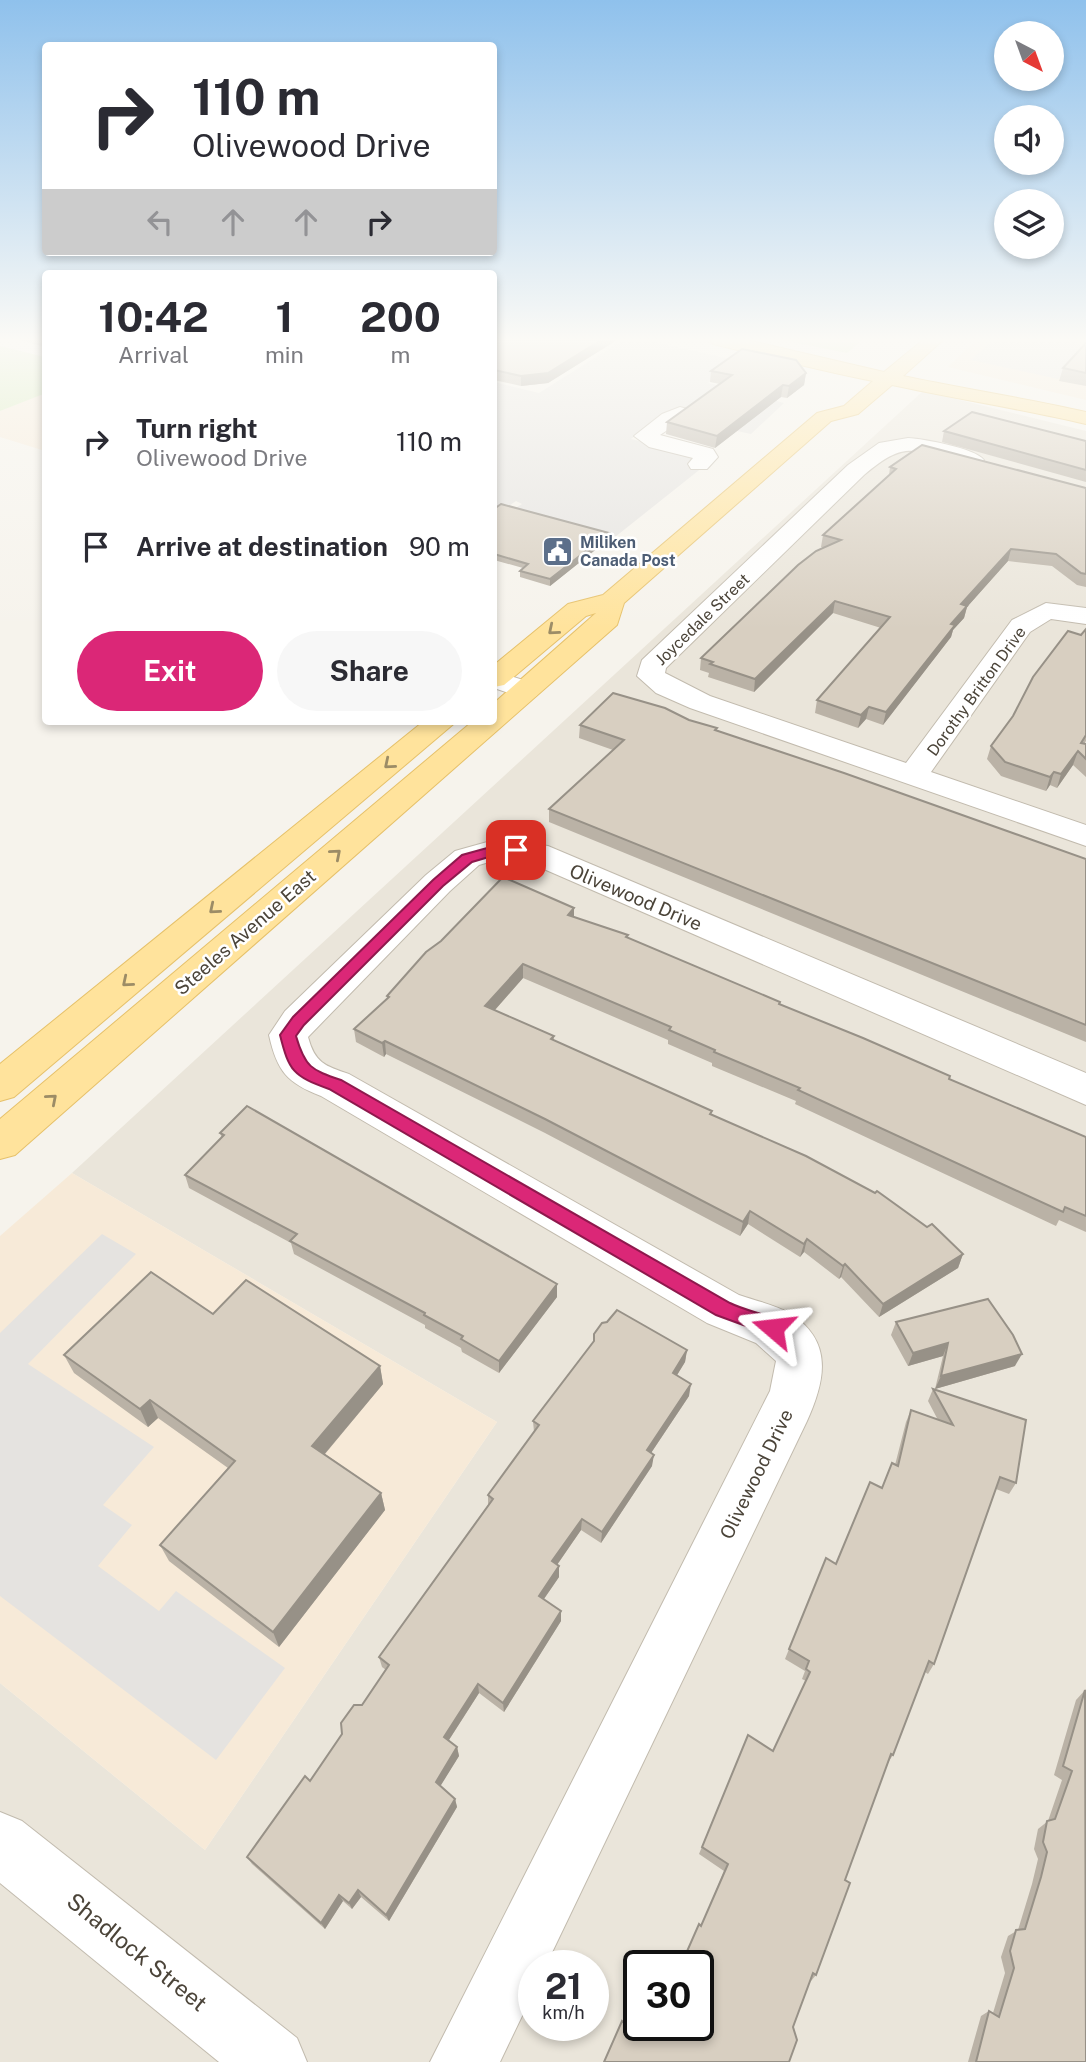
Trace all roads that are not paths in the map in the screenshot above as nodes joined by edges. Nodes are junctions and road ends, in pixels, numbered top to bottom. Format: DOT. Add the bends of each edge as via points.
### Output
graph roads {
  1 [pos="645,436"];
  2 [pos="802,436"];
  3 [pos="699,464"];
  4 [pos="1002,468"];
  5 [pos="612,600"];
  6 [pos="1086,617"];
  7 [pos="497,677"];
  8 [pos="497,680"];
  9 [pos="526,690"];
  10 [pos="497,716"];
  11 [pos="437,725"];
  12 [pos="486,725"];
  13 [pos="912,776"];
  14 [pos="1086,836"];
  15 [pos="0,1086"];
  16 [pos="1086,1090"];
  17 [pos="0,1143"];
  18 [pos="0,1843"];
  19 [pos="273,2062"];
  20 [pos="464,2062"];
  1 -- 3 [label="street" via="705,454"];
  2 -- 5 [label="main road, Steeles Avenue East"];
  4 -- 13 [label="street, Joycedale Street" via="910,445 878,453 652,666 651,676 689,697"];
  5 -- 7 [label="main road, Steeles Avenue East, one-way" via="577,610"];
  5 -- 9 [label="main road, Steeles Avenue East" via="608,619"];
  6 -- 13 [label="street, Dorothy Britton Drive" via="1046,611 1021,626"];
  8 -- 9 [label="street"];
  9 -- 10 [label="main road, Steeles Avenue East"];
  11 -- 15 [label="main road, Steeles Avenue East, one-way"];
  17 -- 12 [label="main road, Steeles Avenue East, one-way"];
  13 -- 14 [label="street, Joycedale Street"];
  16 -- 20 [label="street, Olivewood Drive" via="536,853 516,850 498,849 467,859 288,1035 296,1063 316,1078 723,1309 773,1328 800,1359 797,1393"];
  18 -- 19 [label="street, Shadlock Street"];
}
